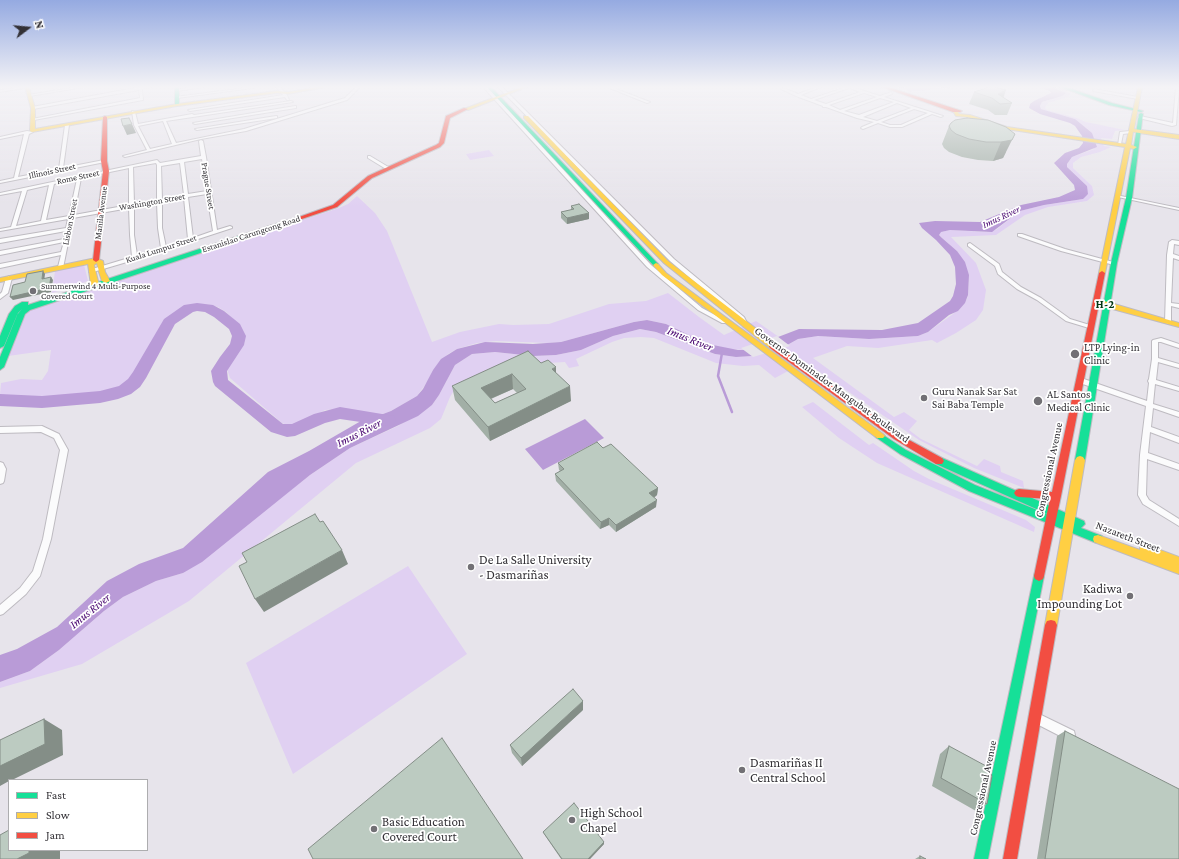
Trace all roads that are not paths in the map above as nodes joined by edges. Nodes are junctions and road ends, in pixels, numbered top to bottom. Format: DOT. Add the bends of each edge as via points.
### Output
graph roads {
  1 [pos="32,127"];
  2 [pos="56,127"];
  3 [pos="67,127"];
  4 [pos="105,127"];
  5 [pos="138,127"];
  6 [pos="167,127"];
  7 [pos="209,127"];
  8 [pos="255,127"];
  9 [pos="445,127"];
  10 [pos="528,127"];
  11 [pos="531,127"];
  12 [pos="533,127"];
  13 [pos="1003,127"];
  14 [pos="1134,127"];
  15 [pos="197,129"];
  16 [pos="1133,131"];
  17 [pos="30,132"];
  18 [pos="1179,137"];
  19 [pos="0,138"];
  20 [pos="201,139"];
  21 [pos="175,145"];
  22 [pos="1127,146"];
  23 [pos="149,150"];
  24 [pos="125,156"];
  25 [pos="369,157"];
  26 [pos="204,158"];
  27 [pos="182,161"];
  28 [pos="157,163"];
  29 [pos="105,166"];
  30 [pos="131,166"];
  31 [pos="386,167"];
  32 [pos="60,169"];
  33 [pos="16,178"];
  34 [pos="79,178"];
  35 [pos="0,182"];
  36 [pos="52,183"];
  37 [pos="24,189"];
  38 [pos="209,192"];
  39 [pos="0,194"];
  40 [pos="186,196"];
  41 [pos="1118,196"];
  42 [pos="1128,198"];
  43 [pos="159,201"];
  44 [pos="131,206"];
  45 [pos="1179,209"];
  46 [pos="101,211"];
  47 [pos="71,217"];
  48 [pos="43,222"];
  49 [pos="230,227"];
  50 [pos="13,228"];
  51 [pos="68,229"];
  52 [pos="0,230"];
  53 [pos="215,232"];
  54 [pos="1020,235"];
  55 [pos="66,240"];
  56 [pos="191,240"];
  57 [pos="0,241"];
  58 [pos="1179,243"];
  59 [pos="970,245"];
  60 [pos="164,249"];
  61 [pos="0,253"];
  62 [pos="64,253"];
  63 [pos="1170,255"];
  64 [pos="135,258"];
  65 [pos="1179,258"];
  66 [pos="1104,261"];
  67 [pos="1114,263"];
  68 [pos="98,264"];
  69 [pos="0,266"];
  70 [pos="61,267"];
  71 [pos="5,279"];
  72 [pos="105,280"];
  73 [pos="94,283"];
  74 [pos="0,297"];
  75 [pos="1096,302"];
  76 [pos="1169,304"];
  77 [pos="1107,305"];
  78 [pos="1179,306"];
  79 [pos="1168,322"];
  80 [pos="1179,325"];
  81 [pos="741,327"];
  82 [pos="1091,328"];
  83 [pos="0,346"];
  84 [pos="1179,346"];
  85 [pos="1154,359"];
  86 [pos="1179,366"];
  87 [pos="0,367"];
  88 [pos="1151,381"];
  89 [pos="1079,382"];
  90 [pos="1093,386"];
  91 [pos="1179,390"];
  92 [pos="1149,405"];
  93 [pos="1179,415"];
  94 [pos="1148,429"];
  95 [pos="0,430"];
  96 [pos="1179,440"];
  97 [pos="1144,455"];
  98 [pos="0,465"];
  99 [pos="1179,467"];
  100 [pos="0,481"];
  101 [pos="1001,490"];
  102 [pos="1056,496"];
  103 [pos="1052,516"];
  104 [pos="1069,523"];
  105 [pos="1179,523"];
  106 [pos="1179,562"];
  107 [pos="1179,569"];
  108 [pos="0,611"];
  109 [pos="1035,717"];
  110 [pos="1076,738"];
  111 [pos="981,859"];
  112 [pos="1010,859"];
  1 -- 17 [label="main road"];
  2 -- 17 [label="main road"];
  3 -- 32 [label="street"];
  4 -- 29 [label="main road, Manila Avenue"];
  5 -- 23 [label="street"];
  6 -- 21 [label="street"];
  7 -- 15 [label="street"];
  8 -- 20 [label="street"];
  9 -- 31 [label="main road, Estanislao Carungcong Road" via="438,146"];
  10 -- 81 [label="street, Governor Dominador Mangubat Boulevard" via="659,276 700,309"];
  11 -- 81 [label="main road, Governor Dominador Mangubat Boulevard" via="666,262"];
  12 -- 81 [label="street, Governor Dominador Mangubat Boulevard" via="672,260 742,318"];
  13 -- 22 [label="main road"];
  14 -- 16 [label="main road, Congressional Avenue"];
  15 -- 20 [label="street, Prague Street"];
  16 -- 18 [label="main road"];
  16 -- 22 [label="main road, Congressional Avenue"];
  16 -- 22 [label="street" via="1121,133"];
  17 -- 19 [label="street"];
  17 -- 33 [label="street"];
  20 -- 21 [label="street"];
  20 -- 26 [label="street, Prague Street"];
  21 -- 23 [label="street"];
  22 -- 41 [label="main road, Congressional Avenue"];
  22 -- 42 [label="main road, Congressional Avenue"];
  23 -- 24 [label="street"];
  25 -- 31 [label="street"];
  26 -- 27 [label="street, Rome Street"];
  26 -- 38 [label="street, Prague Street"];
  27 -- 28 [label="street, Rome Street"];
  27 -- 40 [label="street"];
  28 -- 30 [label="street, Rome Street"];
  28 -- 43 [label="street"];
  29 -- 30 [label="street, Rome Street"];
  29 -- 32 [label="street, Illinois Street"];
  29 -- 34 [label="street, Rome Street"];
  29 -- 46 [label="main road, Manila Avenue"];
  30 -- 44 [label="street"];
  31 -- 72 [label="main road, Estanislao Carungcong Road" via="365,176 338,200 324,207"];
  32 -- 33 [label="street, Illinois Street"];
  33 -- 35 [label="street, Illinois Street"];
  34 -- 36 [label="street, Rome Street"];
  34 -- 47 [label="street, Lisbon Street"];
  36 -- 37 [label="street, Rome Street"];
  36 -- 48 [label="street"];
  37 -- 39 [label="street, Rome Street"];
  37 -- 50 [label="street"];
  38 -- 40 [label="street, Washington Street"];
  38 -- 53 [label="street, Prague Street"];
  40 -- 43 [label="street, Washington Street"];
  40 -- 56 [label="street"];
  41 -- 42 [label="street"];
  41 -- 66 [label="main road, Congressional Avenue"];
  42 -- 45 [label="street"];
  42 -- 67 [label="main road, Congressional Avenue"];
  43 -- 44 [label="street, Washington Street"];
  43 -- 60 [label="street"];
  44 -- 46 [label="street, Washington Street"];
  44 -- 64 [label="street"];
  46 -- 47 [label="street, Washington Street"];
  46 -- 68 [label="main road, Manila Avenue"];
  47 -- 48 [label="street, Washington Street"];
  47 -- 51 [label="street, Lisbon Street"];
  48 -- 50 [label="street, Washington Street"];
  49 -- 53 [label="street, Kuala Lumpur Street"];
  50 -- 52 [label="street, Washington Street"];
  51 -- 55 [label="street, Lisbon Street"];
  51 -- 57 [label="street"];
  53 -- 56 [label="street, Kuala Lumpur Street"];
  54 -- 66 [label="street"];
  55 -- 61 [label="street"];
  55 -- 62 [label="street, Lisbon Street"];
  56 -- 60 [label="street, Kuala Lumpur Street"];
  58 -- 63 [label="street" via="1172,242"];
  59 -- 82 [label="street" via="998,265 1000,273 1019,288 1068,320"];
  60 -- 64 [label="street, Kuala Lumpur Street"];
  62 -- 69 [label="street"];
  62 -- 70 [label="street, Lisbon Street"];
  63 -- 65 [label="street"];
  63 -- 76 [label="street"];
  64 -- 68 [label="street, Kuala Lumpur Street"];
  66 -- 67 [label="street"];
  66 -- 75 [label="main road, Congressional Avenue"];
  67 -- 77 [label="main road, Congressional Avenue"];
  68 -- 70 [label="main road"];
  68 -- 72 [label="main road, Manila Avenue"];
  68 -- 73 [label="main road, Manila Avenue" via="91,264"];
  70 -- 71 [label="main road"];
  71 -- 74 [label="street" via="5,293"];
  72 -- 73 [label="main road, Estanislao Carungcong Road"];
  73 -- 83 [label="main road, Estanislao Carungcong Road" via="47,296 18,308"];
  73 -- 87 [label="main road, Estanislao Carungcong Road" via="25,309 13,331"];
  75 -- 77 [label="main road"];
  75 -- 82 [label="main road, Congressional Avenue"];
  76 -- 78 [label="street"];
  76 -- 79 [label="street"];
  77 -- 79 [label="main road"];
  77 -- 90 [label="main road, Congressional Avenue"];
  79 -- 80 [label="main road"];
  81 -- 101 [label="main road, Governor Dominador Mangubat Boulevard" via="912,446 956,470"];
  81 -- 103 [label="main road, Governor Dominador Mangubat Boulevard" via="790,370 903,452 972,488"];
  82 -- 89 [label="main road, Congressional Avenue"];
  84 -- 85 [label="street" via="1155,341"];
  85 -- 86 [label="street"];
  85 -- 88 [label="street"];
  88 -- 91 [label="street"];
  88 -- 92 [label="street"];
  89 -- 90 [label="street"];
  89 -- 102 [label="main road, Congressional Avenue"];
  90 -- 92 [label="street"];
  90 -- 104 [label="main road, Congressional Avenue"];
  92 -- 93 [label="street"];
  92 -- 94 [label="street"];
  94 -- 96 [label="street"];
  94 -- 97 [label="street"];
  95 -- 108 [label="street" via="42,429 57,436 64,450 47,539 37,573 23,591"];
  97 -- 99 [label="street"];
  97 -- 105 [label="street" via="1142,495 1146,502"];
  98 -- 100 [label="street"];
  101 -- 102 [label="main road"];
  101 -- 103 [label="main road, Governor Dominador Mangubat Boulevard"];
  102 -- 103 [label="main road, Congressional Avenue"];
  103 -- 104 [label="main road, Governor Dominador Mangubat Boulevard"];
  103 -- 111 [label="main road, Congressional Avenue"];
  104 -- 106 [label="main road, Nazareth Street"];
  104 -- 107 [label="main road, Nazareth Street"];
  104 -- 109 [label="main road, Congressional Avenue"];
  109 -- 110 [label="street"];
  109 -- 112 [label="main road, Congressional Avenue"];
}
